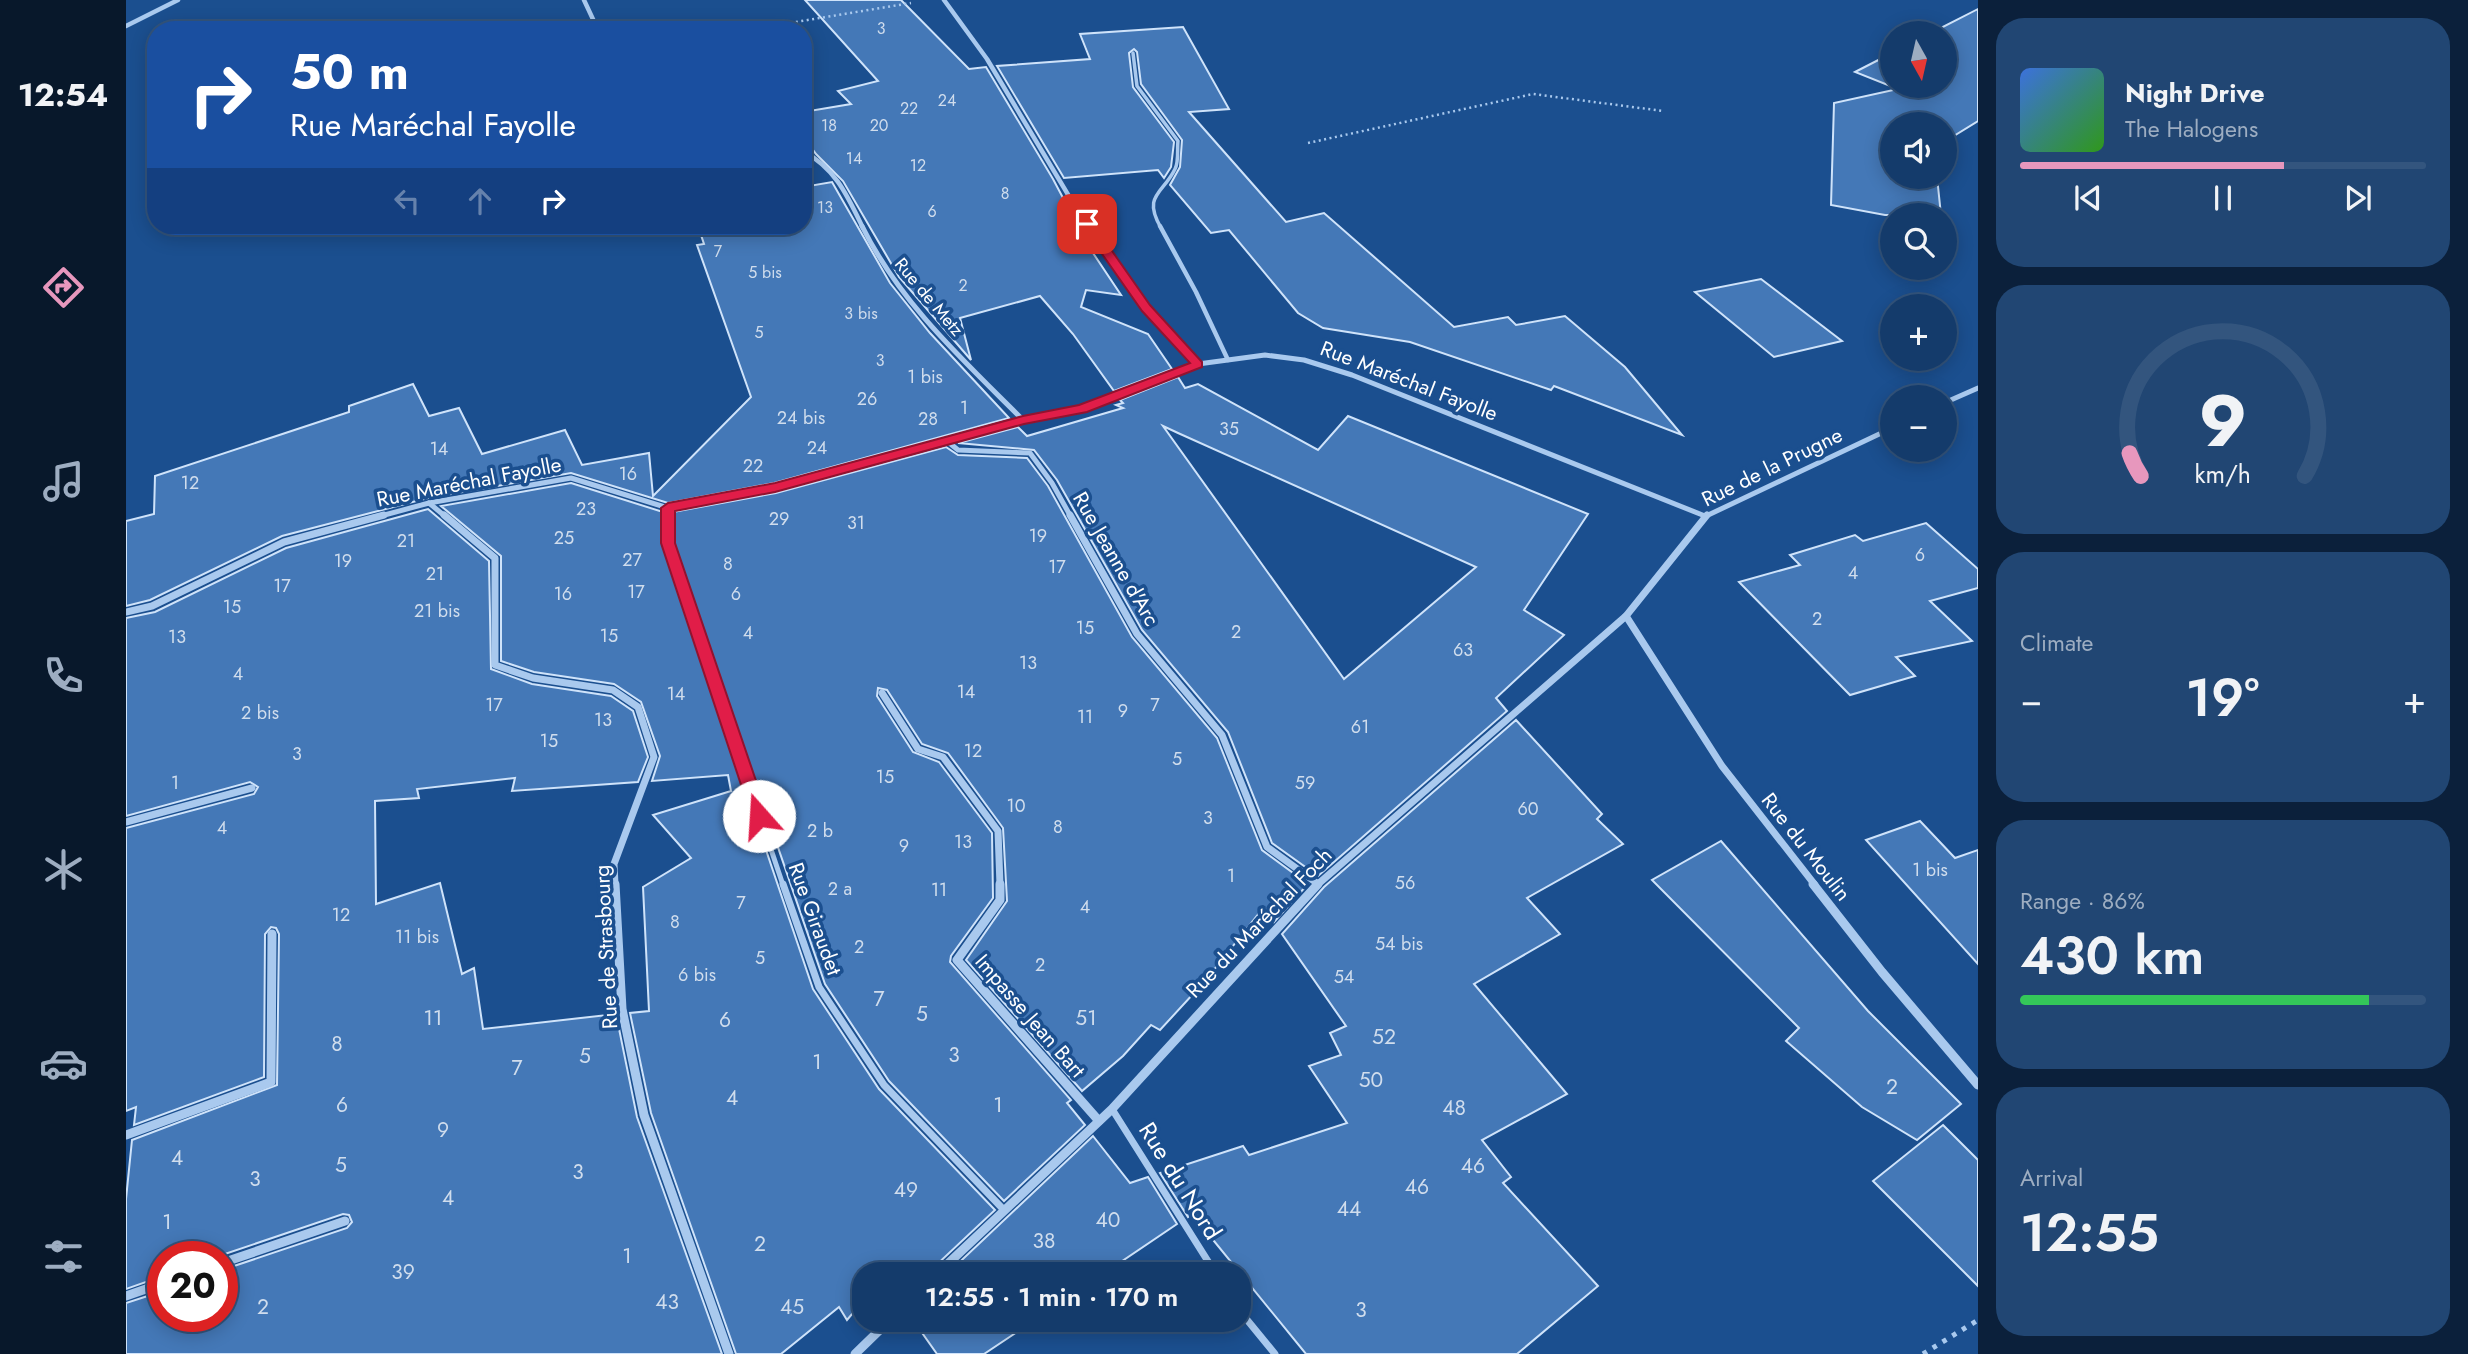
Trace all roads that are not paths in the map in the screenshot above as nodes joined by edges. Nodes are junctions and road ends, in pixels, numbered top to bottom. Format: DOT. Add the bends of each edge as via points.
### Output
graph roads {
  1 [pos="178,0"];
  2 [pos="584,0"];
  3 [pos="944,0"];
  4 [pos="594,21"];
  5 [pos="126,26"];
  6 [pos="1133,52"];
  7 [pos="812,155"];
  8 [pos="1228,360"];
  9 [pos="1198,364"];
  10 [pos="1978,388"];
  11 [pos="1957,397"];
  12 [pos="1023,420"];
  13 [pos="1880,434"];
  14 [pos="947,441"];
  15 [pos="429,503"];
  16 [pos="668,508"];
  17 [pos="1705,516"];
  18 [pos="126,612"];
  19 [pos="1626,616"];
  20 [pos="882,693"];
  21 [pos="252,788"];
  22 [pos="126,822"];
  23 [pos="1318,884"];
  24 [pos="272,934"];
  25 [pos="1978,1085"];
  26 [pos="1112,1109"];
  27 [pos="1099,1121"];
  28 [pos="126,1136"];
  29 [pos="1003,1209"];
  30 [pos="345,1221"];
  31 [pos="238,1258"];
  32 [pos="949,1262"];
  33 [pos="1208,1262"];
  34 [pos="147,1289"];
  35 [pos="126,1296"];
  36 [pos="1251,1325"];
  37 [pos="878,1332"];
  38 [pos="729,1354"];
  39 [pos="855,1354"];
  40 [pos="1275,1354"];
  1 -- 5 [label="street"];
  2 -- 4 [label="street"];
  3 -- 9 [label="street" via="972,35 1098,243 1146,308"];
  6 -- 8 [label="lane" via="1138,86 1178,141 1176,168 1155,194 1153,214"];
  7 -- 12 [label="street, Rue de Metz" via="840,179 885,270 923,317"];
  8 -- 9 [label="street, Rue Maréchal Fayolle"];
  8 -- 17 [label="street, Rue Maréchal Fayolle" via="1265,355 1352,374"];
  9 -- 12 [label="street, Rue Maréchal Fayolle" via="1082,409"];
  10 -- 11 [label="street"];
  12 -- 14 [label="street, Rue Maréchal Fayolle"];
  13 -- 17 [label="street, Rue de la Prugne"];
  14 -- 16 [label="street, Rue Maréchal Fayolle" via="775,488"];
  14 -- 23 [label="street, Rue Jeanne d'Arc" via="958,450 1030,453 1052,483 1137,634 1222,735 1267,847"];
  15 -- 16 [label="street, Rue Maréchal Fayolle" via="571,478"];
  15 -- 18 [label="street, Rue Maréchal Fayolle" via="284,542 152,606"];
  15 -- 38 [label="street, Rue de Strasbourg" via="495,558 495,665 533,678 613,690 638,707 654,757 614,864 622,1009 644,1115"];
  16 -- 29 [label="lane, Rue Giraudet" via="668,543 819,987 884,1085"];
  17 -- 19 [label="street, Rue de la Prugne"];
  19 -- 23 [label="street, Rue du Maréchal Foch"];
  19 -- 25 [label="street, Rue du Moulin" via="1722,766 1793,861"];
  20 -- 27 [label="street, Impasse Jean Bart" via="918,749 943,757 998,831 1000,900 957,960"];
  21 -- 22 [label="street"];
  23 -- 26 [label="street, Rue du Maréchal Foch"];
  24 -- 28 [label="street" via="271,1082"];
  26 -- 27 [label="street, Rue du Maréchal Foch"];
  26 -- 33 [label="lane, Rue du Nord"];
  27 -- 29 [label="street, Rue du Maréchal Foch"];
  29 -- 32 [label="street, Rue du Maréchal Foch"];
  30 -- 31 [label="street"];
  34 -- 35 [label="street"];
  36 -- 40 [label="lane"];
  37 -- 39 [label="street"];
}
